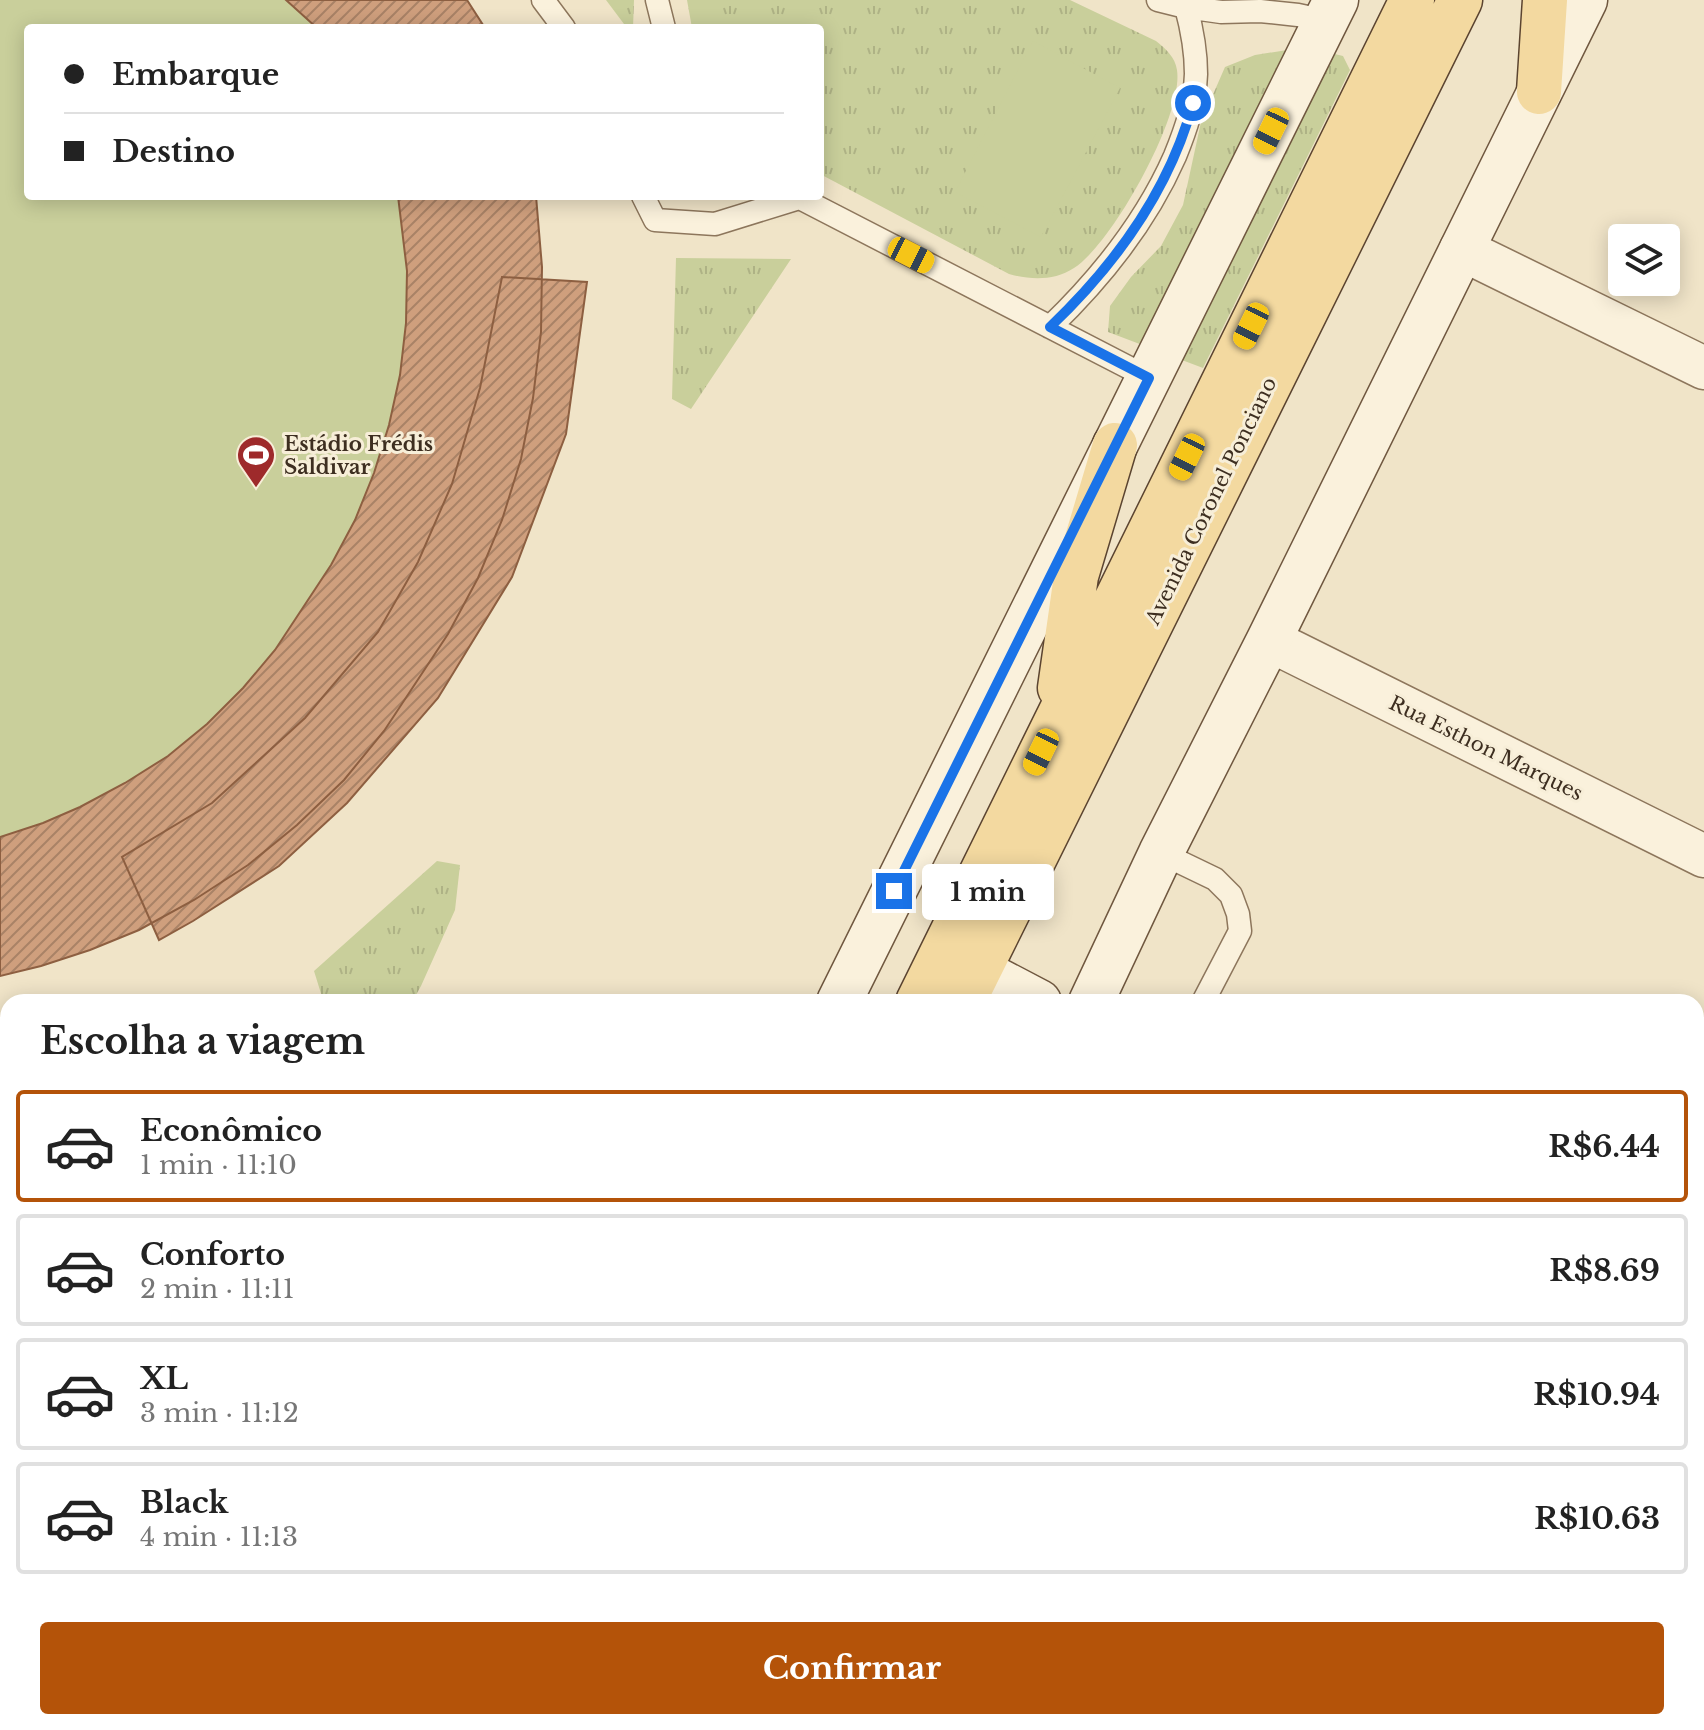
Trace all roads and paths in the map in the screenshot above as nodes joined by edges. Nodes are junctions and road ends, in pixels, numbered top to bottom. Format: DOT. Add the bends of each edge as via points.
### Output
graph roads {
  1 [pos="543,0"];
  2 [pos="657,0"];
  3 [pos="1158,0"];
  4 [pos="1412,0"];
  5 [pos="1460,0"];
  6 [pos="1545,0"];
  7 [pos="1585,0"];
  8 [pos="1186,7"];
  9 [pos="1331,10"];
  10 [pos="561,24"];
  11 [pos="663,24"];
  12 [pos="1539,92"];
  13 [pos="645,200"];
  14 [pos="789,200"];
  15 [pos="804,200"];
  16 [pos="1461,249"];
  17 [pos="1050,327"];
  18 [pos="1704,368"];
  19 [pos="1149,378"];
  20 [pos="1115,445"];
  21 [pos="1269,640"];
  22 [pos="1055,724"];
  23 [pos="1161,853"];
  24 [pos="1704,856"];
  25 [pos="970,986"];
  26 [pos="843,994"];
  27 [pos="922,994"];
  28 [pos="1004,994"];
  29 [pos="1095,994"];
  30 [pos="1207,994"];
  1 -- 10 [label="lane"];
  2 -- 11 [label="lane"];
  3 -- 8 [label="lane"];
  4 -- 22 [label="main road"];
  5 -- 25 [label="main road, Avenida Coronel Ponciano"];
  6 -- 12 [label="main road"];
  7 -- 12 [label="main road"];
  8 -- 9 [label="lane" via="1298,15"];
  8 -- 17 [label="lane" via="1196,75 1181,142 1131,235 1083,296"];
  9 -- 19 [label="main road"];
  12 -- 16 [label="main road"];
  13 -- 14 [label="lane" via="655,220 715,224"];
  15 -- 17 [label="lane"];
  16 -- 18 [label="street"];
  16 -- 21 [label="main road"];
  17 -- 19 [label="lane"];
  19 -- 20 [label="main road"];
  20 -- 22 [label="main road" via="1076,576"];
  20 -- 26 [label="main road"];
  21 -- 23 [label="main road"];
  21 -- 24 [label="street, Rua Esthon Marques"];
  22 -- 27 [label="main road"];
  23 -- 29 [label="main road"];
  23 -- 30 [label="lane" via="1215,879 1231,895 1238,914 1240,931"];
  25 -- 28 [label="main road"];
}
